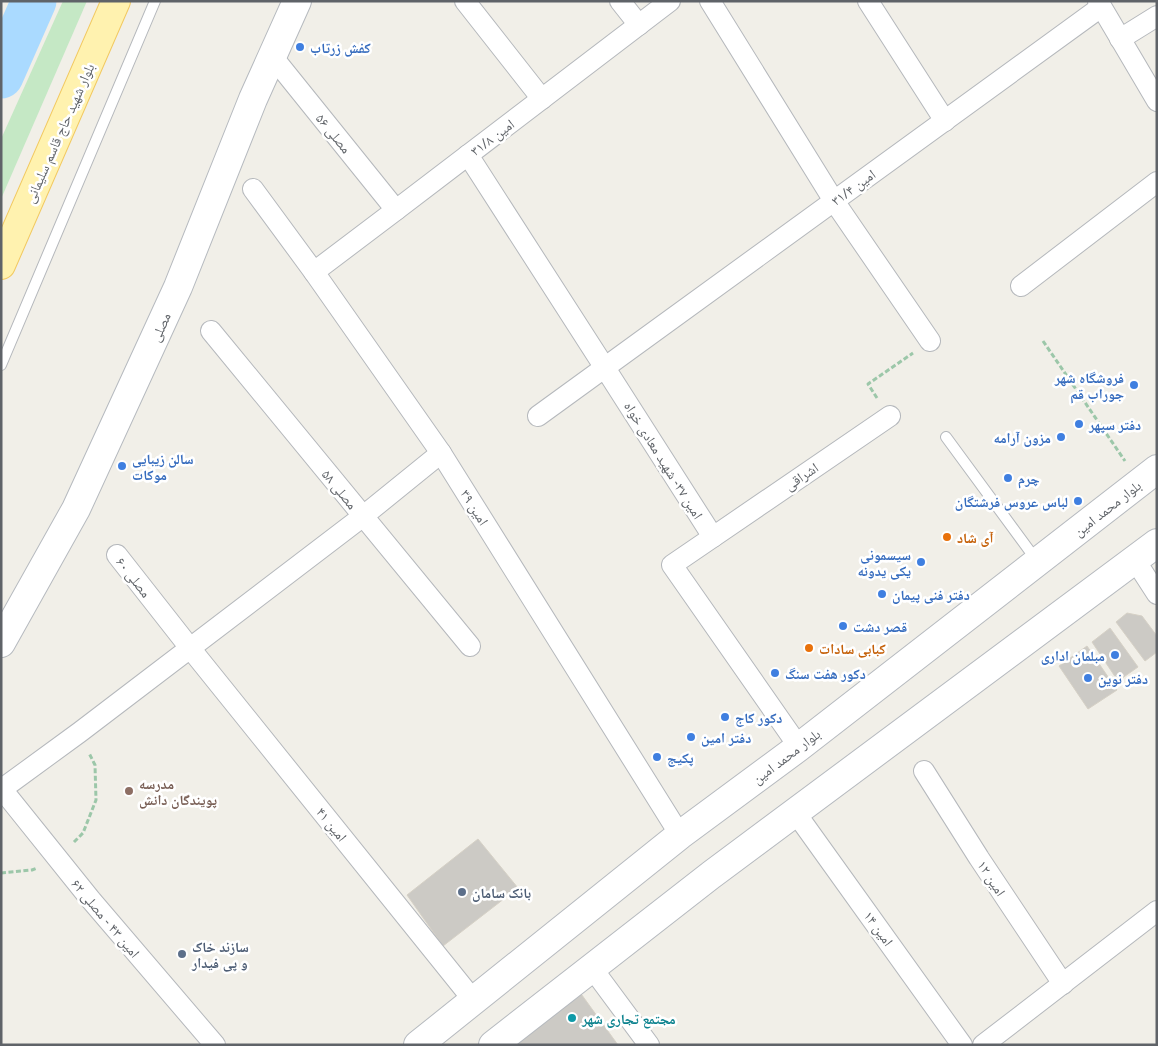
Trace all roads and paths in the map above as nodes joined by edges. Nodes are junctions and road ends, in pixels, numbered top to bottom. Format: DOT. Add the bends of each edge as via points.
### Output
graph roads {
  1 [pos="116,1"];
  2 [pos="155,1"];
  3 [pos="297,1"];
  4 [pos="465,1"];
  5 [pos="620,1"];
  6 [pos="670,1"];
  7 [pos="710,1"];
  8 [pos="868,1"];
  9 [pos="1099,4"];
  10 [pos="1157,16"];
  11 [pos="639,25"];
  12 [pos="1120,39"];
  13 [pos="272,56"];
  14 [pos="542,99"];
  15 [pos="1157,101"];
  16 [pos="944,121"];
  17 [pos="468,155"];
  18 [pos="1157,182"];
  19 [pos="253,189"];
  20 [pos="834,201"];
  21 [pos="396,210"];
  22 [pos="1,265"];
  23 [pos="314,272"];
  24 [pos="1021,286"];
  25 [pos="211,331"];
  26 [pos="930,341"];
  27 [pos="1043,341"];
  28 [pos="1,365"];
  29 [pos="606,368"];
  30 [pos="538,416"];
  31 [pos="890,416"];
  32 [pos="946,437"];
  33 [pos="441,453"];
  34 [pos="1148,475"];
  35 [pos="362,517"];
  36 [pos="713,537"];
  37 [pos="1157,543"];
  38 [pos="117,555"];
  39 [pos="1135,560"];
  40 [pos="1037,562"];
  41 [pos="1157,594"];
  42 [pos="1,643"];
  43 [pos="470,646"];
  44 [pos="190,648"];
  45 [pos="80,732"];
  46 [pos="799,747"];
  47 [pos="924,770"];
  48 [pos="2,789"];
  49 [pos="795,812"];
  50 [pos="680,835"];
  51 [pos="58,858"];
  52 [pos="1,873"];
  53 [pos="1157,911"];
  54 [pos="592,968"];
  55 [pos="1062,984"];
  56 [pos="474,1001"];
  57 [pos="215,1045"];
  58 [pos="418,1045"];
  59 [pos="494,1045"];
  60 [pos="648,1045"];
  61 [pos="962,1045"];
  62 [pos="983,1045"];
  1 -- 22 [label="main road, بلوار شهید حاج قاسم سلیمانی"];
  2 -- 28 [label="lane"];
  3 -- 13 [label="main road, مصلی"];
  4 -- 14 [label="street"];
  5 -- 11 [label="street"];
  6 -- 11 [label="street, امین ۳۱/۸"];
  7 -- 20 [label="street"];
  8 -- 16 [label="street"];
  9 -- 12 [label="street"];
  9 -- 16 [label="street, امین ۳۱/۴"];
  10 -- 12 [label="street"];
  11 -- 14 [label="street, امین ۳۱/۸"];
  12 -- 15 [label="street"];
  13 -- 21 [label="street, مصلی ۵۶"];
  13 -- 42 [label="main road, مصلی" via="178,287 92,475"];
  14 -- 17 [label="street, امین ۳۱/۸"];
  16 -- 20 [label="street, امین ۳۱/۴"];
  17 -- 21 [label="street, امین ۳۱/۸"];
  17 -- 29 [label="street, امین ۳۷- شهید معادی خواه"];
  18 -- 24 [label="street"];
  19 -- 23 [label="street, امین ۳۹"];
  20 -- 26 [label="street"];
  20 -- 29 [label="street, امین ۳۱/۴"];
  21 -- 23 [label="street, امین ۳۱/۸"];
  23 -- 33 [label="street, امین ۳۹"];
  25 -- 35 [label="street, مصلی ۵۸"];
  26 -- 31 [label="path" via="868,384"];
  27 -- 34 [label="path"];
  29 -- 30 [label="street, امین ۳۱/۴"];
  29 -- 36 [label="street, امین ۳۷- شهید معادی خواه"];
  31 -- 36 [label="street, اشراقی"];
  32 -- 40 [label="lane"];
  33 -- 35 [label="street"];
  33 -- 50 [label="street, امین ۳۹"];
  34 -- 40 [label="main road, بلوار محمد امین"];
  35 -- 43 [label="street, مصلی ۵۸"];
  35 -- 44 [label="street"];
  36 -- 46 [label="street" via="672,565"];
  37 -- 39 [label="main road"];
  38 -- 44 [label="street, مصلی ۶۰"];
  39 -- 41 [label="street"];
  39 -- 49 [label="main road"];
  40 -- 46 [label="main road, بلوار محمد امین"];
  44 -- 45 [label="street"];
  44 -- 56 [label="street, امین ۴۱"];
  45 -- 48 [label="street"];
  45 -- 51 [label="path" via="95,765 96,800 83,833"];
  46 -- 50 [label="main road, بلوار محمد امین"];
  47 -- 55 [label="street, امین ۱۲"];
  48 -- 51 [label="street, امین ۴۳ - مصلی ۶۲"];
  49 -- 54 [label="main road"];
  49 -- 61 [label="street, امین ۱۴"];
  50 -- 56 [label="main road, بلوار محمد امین"];
  51 -- 52 [label="path" via="32,870"];
  51 -- 57 [label="street, امین ۴۳ - مصلی ۶۲"];
  53 -- 55 [label="street"];
  54 -- 59 [label="main road"];
  54 -- 60 [label="street"];
  55 -- 62 [label="street"];
  56 -- 58 [label="main road, بلوار محمد امین"];
}
